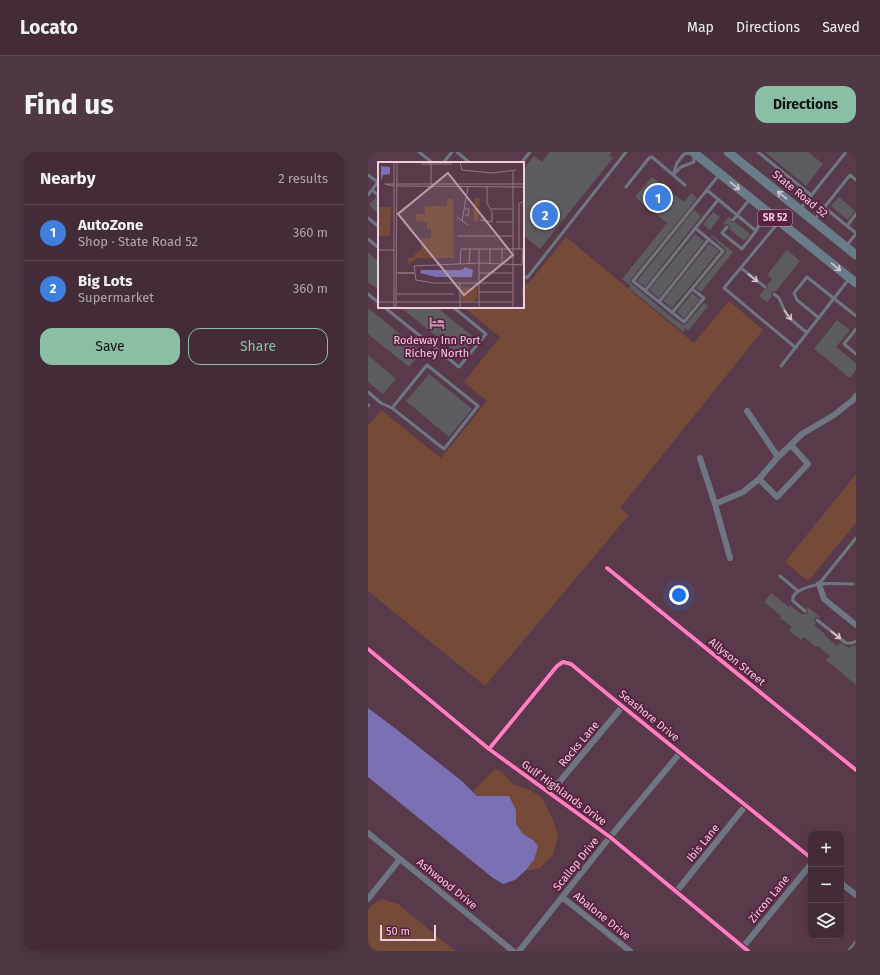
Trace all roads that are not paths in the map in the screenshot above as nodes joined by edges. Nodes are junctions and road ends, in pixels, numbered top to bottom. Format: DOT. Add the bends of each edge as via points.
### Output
graph roads {
  1 [pos="419,152"];
  2 [pos="452,152"];
  3 [pos="457,152"];
  4 [pos="530,152"];
  5 [pos="626,152"];
  6 [pos="693,152"];
  7 [pos="758,152"];
  8 [pos="846,152"];
  9 [pos="732,153"];
  10 [pos="432,162"];
  11 [pos="444,162"];
  12 [pos="469,162"];
  13 [pos="522,162"];
  14 [pos="368,174"];
  15 [pos="720,174"];
  16 [pos="673,175"];
  17 [pos="856,180"];
  18 [pos="378,183"];
  19 [pos="685,185"];
  20 [pos="626,187"];
  21 [pos="372,190"];
  22 [pos="707,190"];
  23 [pos="368,195"];
  24 [pos="378,195"];
  25 [pos="811,195"];
  26 [pos="751,198"];
  27 [pos="718,200"];
  28 [pos="824,207"];
  29 [pos="800,210"];
  30 [pos="768,212"];
  31 [pos="856,214"];
  32 [pos="737,215"];
  33 [pos="368,218"];
  34 [pos="733,220"];
  35 [pos="779,221"];
  36 [pos="814,221"];
  37 [pos="378,226"];
  38 [pos="847,226"];
  39 [pos="727,227"];
  40 [pos="695,228"];
  41 [pos="756,231"];
  42 [pos="856,234"];
  43 [pos="368,239"];
  44 [pos="709,239"];
  45 [pos="378,247"];
  46 [pos="846,247"];
  47 [pos="856,255"];
  48 [pos="741,268"];
  49 [pos="524,276"];
  50 [pos="853,281"];
  51 [pos="766,288"];
  52 [pos="692,289"];
  53 [pos="645,291"];
  54 [pos="368,294"];
  55 [pos="774,294"];
  56 [pos="834,299"];
  57 [pos="378,302"];
  58 [pos="659,302"];
  59 [pos="385,308"];
  60 [pos="453,308"];
  61 [pos="672,313"];
  62 [pos="856,316"];
  63 [pos="819,318"];
  64 [pos="856,329"];
  65 [pos="807,333"];
  66 [pos="796,348"];
  67 [pos="856,354"];
  68 [pos="781,366"];
  69 [pos="368,392"];
  70 [pos="856,396"];
  71 [pos="392,408"];
  72 [pos="747,411"];
  73 [pos="791,445"];
  74 [pos="778,457"];
  75 [pos="700,458"];
  76 [pos="759,479"];
  77 [pos="715,504"];
  78 [pos="856,538"];
  79 [pos="730,558"];
  80 [pos="607,568"];
  81 [pos="780,576"];
  82 [pos="819,584"];
  83 [pos="853,584"];
  84 [pos="798,590"];
  85 [pos="806,611"];
  86 [pos="817,620"];
  87 [pos="856,625"];
  88 [pos="856,641"];
  89 [pos="368,649"];
  90 [pos="622,706"];
  91 [pos="489,749"];
  92 [pos="680,753"];
  93 [pos="856,770"];
  94 [pos="550,794"];
  95 [pos="746,805"];
  96 [pos="368,833"];
  97 [pos="610,838"];
  98 [pos="808,856"];
  99 [pos="400,859"];
  100 [pos="809,867"];
  101 [pos="844,885"];
  102 [pos="676,892"];
  103 [pos="856,895"];
  104 [pos="562,897"];
  105 [pos="368,899"];
  106 [pos="856,945"];
  107 [pos="746,949"];
  108 [pos="513,951"];
  109 [pos="519,951"];
  110 [pos="630,951"];
  111 [pos="851,951"];
  1 -- 10 [label="lane"];
  2 -- 11 [label="lane"];
  3 -- 12 [label="lane"];
  4 -- 13 [label="lane"];
  5 -- 49 [label="lane" via="527,278"];
  6 -- 15 [label="main road, SR 52"];
  6 -- 16 [label="lane" via="684,154 677,163"];
  6 -- 16 [label="lane" via="694,162 681,167"];
  7 -- 25 [label="lane"];
  8 -- 25 [label="lane"];
  29 -- 9 [label="main road, State Road 52 / SR 52, one-way"];
  14 -- 18 [label="lane"];
  15 -- 22 [label="lane"];
  15 -- 26 [label="main road, SR 52, one-way"];
  16 -- 19 [label="lane"];
  16 -- 20 [label="lane" via="652,157"];
  17 -- 28 [label="lane" via="850,175"];
  18 -- 21 [label="lane"];
  21 -- 23 [label="lane"];
  21 -- 24 [label="lane"];
  22 -- 27 [label="lane"];
  22 -- 53 [label="lane" via="633,281"];
  25 -- 29 [label="lane"];
  26 -- 30 [label="main road, SR 52"];
  26 -- 32 [label="lane"];
  27 -- 32 [label="lane"];
  27 -- 40 [label="lane"];
  28 -- 36 [label="lane"];
  28 -- 38 [label="lane"];
  29 -- 36 [label="main road, State Road 52 / SR 52"];
  30 -- 35 [label="main road, SR 52"];
  30 -- 41 [label="lane"];
  31 -- 38 [label="lane"];
  32 -- 34 [label="lane"];
  32 -- 41 [label="lane"];
  33 -- 37 [label="lane"];
  35 -- 48 [label="lane"];
  35 -- 50 [label="main road, SR 52, one-way"];
  36 -- 46 [label="main road, State Road 52 / SR 52"];
  38 -- 42 [label="lane"];
  39 -- 41 [label="lane" via="722,233 742,249"];
  40 -- 44 [label="lane"];
  40 -- 53 [label="lane"];
  42 -- 46 [label="lane"];
  43 -- 45 [label="lane"];
  44 -- 52 [label="lane" via="723,251"];
  44 -- 58 [label="lane"];
  46 -- 47 [label="main road, State Road 52 / SR 52"];
  48 -- 51 [label="lane, one-way"];
  48 -- 66 [label="lane" via="724,288"];
  50 -- 56 [label="lane"];
  52 -- 61 [label="lane"];
  52 -- 61 [label="lane" via="704,298 684,322"];
  53 -- 58 [label="lane"];
  54 -- 57 [label="lane"];
  55 -- 65 [label="lane, one-way" via="779,298 787,316"];
  56 -- 62 [label="lane"];
  56 -- 63 [label="lane"];
  56 -- 63 [label="lane" via="807,277 794,293 797,300"];
  58 -- 61 [label="lane"];
  59 -- 60 [label="lane" via="459,367 486,334"];
  63 -- 65 [label="lane"];
  64 -- 67 [label="lane" via="844,344"];
  65 -- 66 [label="lane"];
  66 -- 68 [label="lane"];
  69 -- 71 [label="lane"];
  70 -- 73 [label="street" via="834,415 802,434"];
  71 -- 71 [label="lane" via="426,365 478,406 444,450"];
  72 -- 74 [label="street"];
  73 -- 74 [label="street"];
  73 -- 76 [label="street" via="808,464 777,497"];
  74 -- 76 [label="street"];
  75 -- 77 [label="street"];
  76 -- 77 [label="street" via="744,492"];
  77 -- 79 [label="street"];
  78 -- 82 [label="lane"];
  80 -- 93 [label="street, Allyson Street"];
  81 -- 84 [label="lane"];
  82 -- 83 [label="lane"];
  82 -- 84 [label="lane"];
  82 -- 87 [label="street" via="824,599"];
  84 -- 85 [label="lane" via="792,599"];
  86 -- 88 [label="lane, one-way" via="846,643"];
  89 -- 91 [label="street, Gulf Highlands Drive"];
  90 -- 91 [label="street, Seashore Drive" via="571,664 563,662"];
  90 -- 92 [label="street, Seashore Drive"];
  90 -- 94 [label="street, Rocks Lane"];
  91 -- 94 [label="street, Gulf Highlands Drive"];
  92 -- 95 [label="street, Seashore Drive"];
  92 -- 97 [label="street, Scallop Drive"];
  94 -- 97 [label="street, Gulf Highlands Drive"];
  95 -- 98 [label="street, Seashore Drive"];
  95 -- 102 [label="street, Ibis Lane"];
  96 -- 99 [label="street, Ashwood Drive"];
  97 -- 102 [label="street, Gulf Highlands Drive"];
  97 -- 104 [label="street, Scallop Drive"];
  99 -- 105 [label="street"];
  99 -- 108 [label="street, Ashwood Drive"];
  100 -- 107 [label="street, Zircon Lane"];
  101 -- 103 [label="street"];
  102 -- 107 [label="street, Gulf Highlands Drive"];
  104 -- 109 [label="street, Scallop Drive"];
  104 -- 110 [label="street, Abalone Drive"];
  106 -- 111 [label="street"];
}
